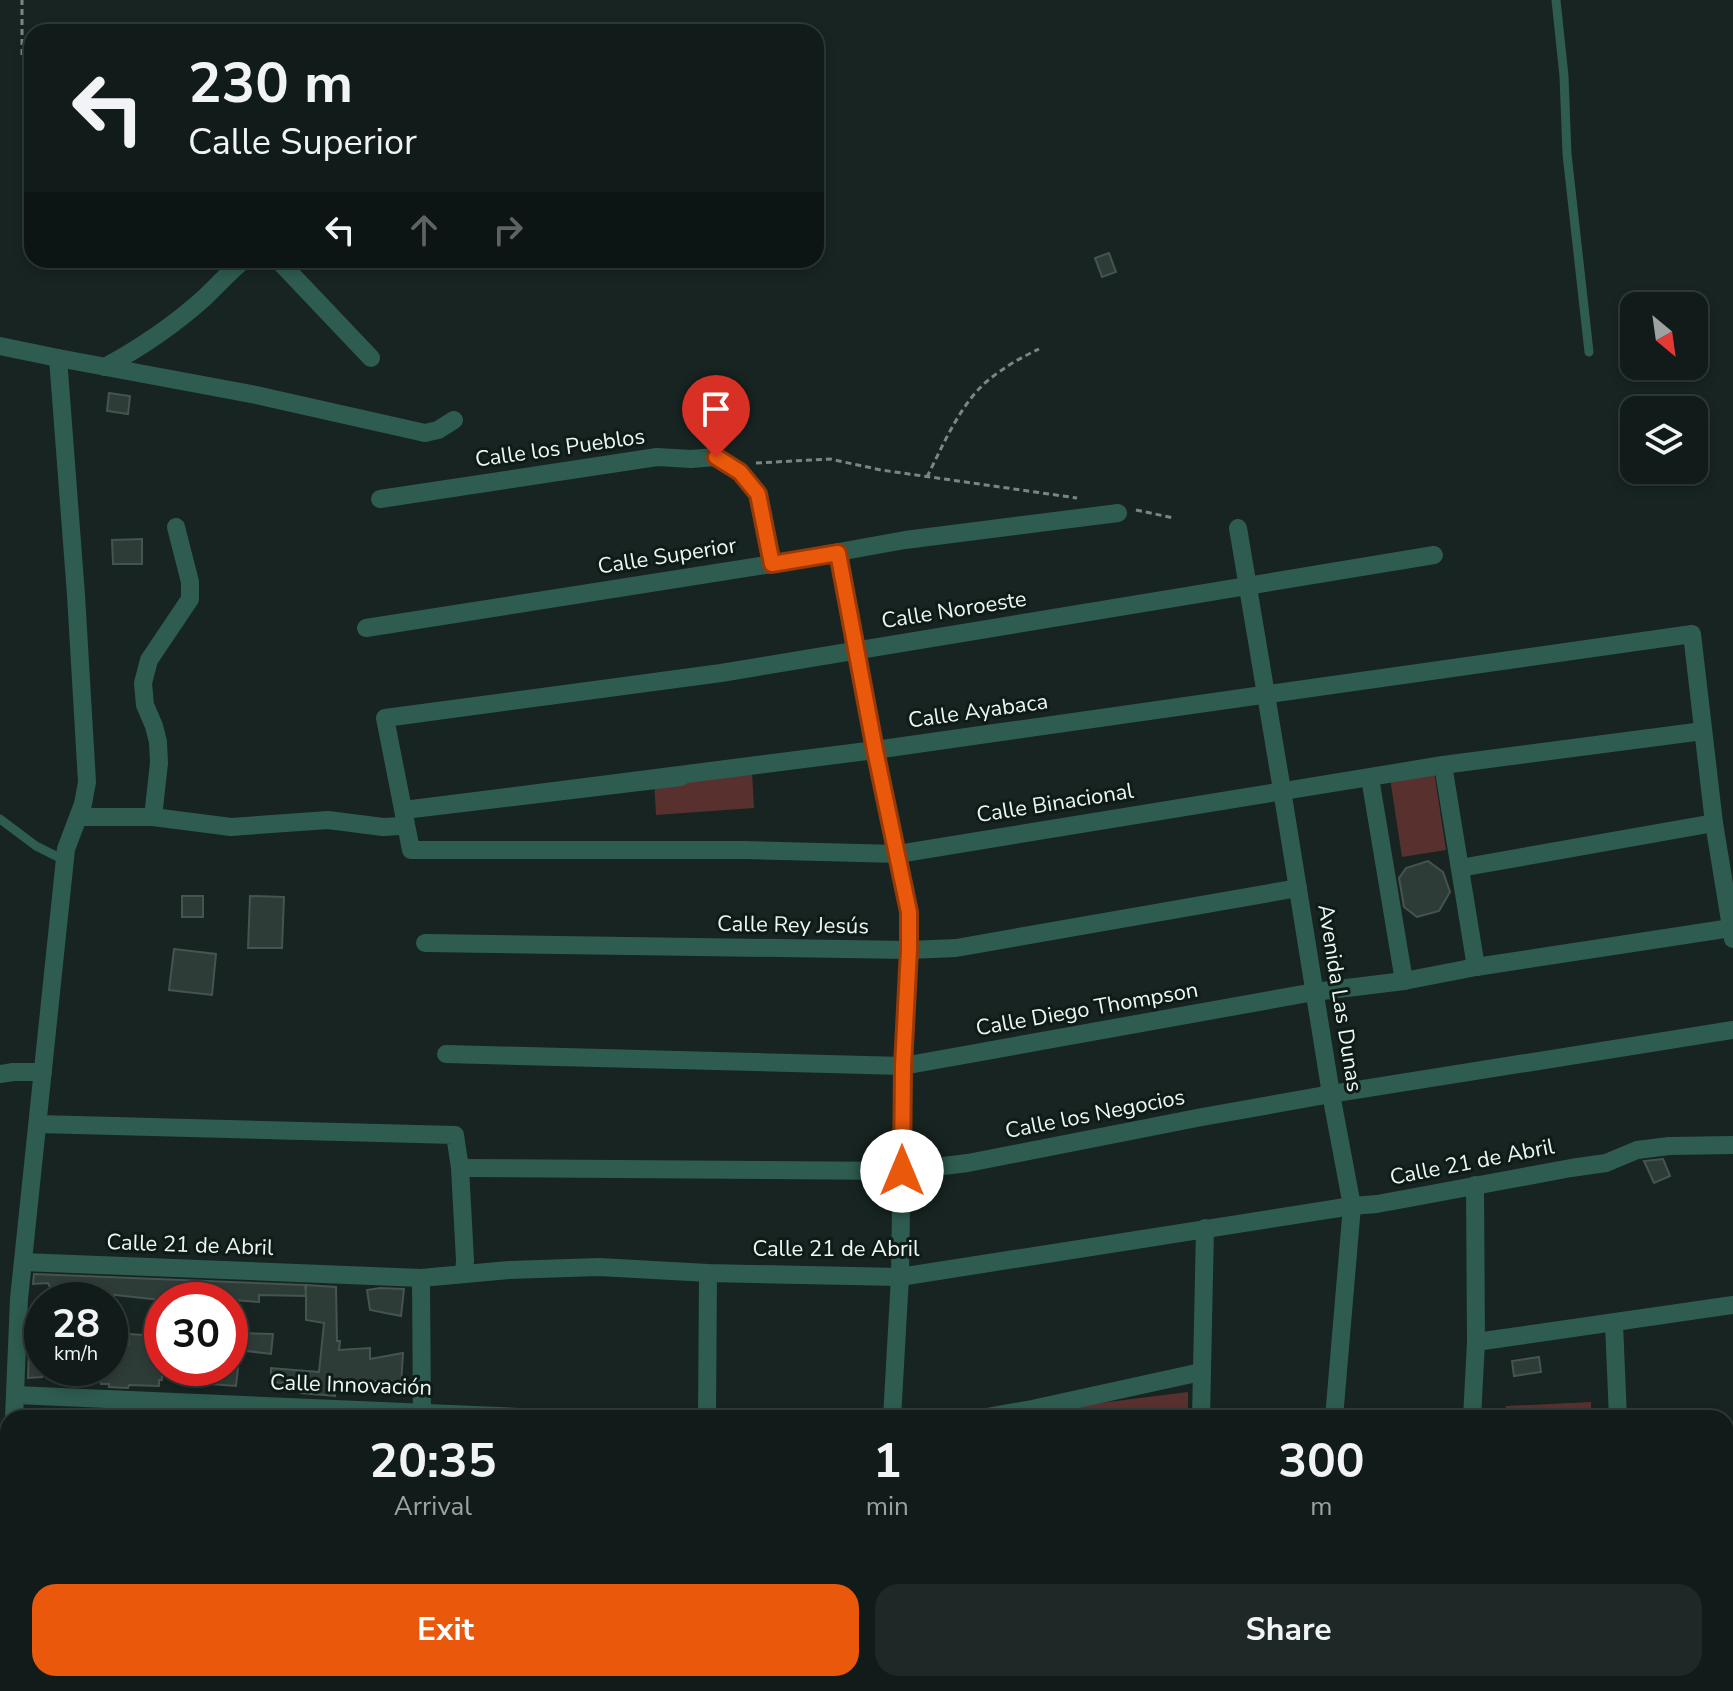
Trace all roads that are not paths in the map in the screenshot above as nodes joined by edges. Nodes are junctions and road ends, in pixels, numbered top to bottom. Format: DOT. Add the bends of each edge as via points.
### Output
graph roads {
  1 [pos="1556,0"];
  2 [pos="234,268"];
  3 [pos="286,268"];
  4 [pos="0,346"];
  5 [pos="1589,352"];
  6 [pos="58,358"];
  7 [pos="371,358"];
  8 [pos="105,367"];
  9 [pos="454,420"];
  10 [pos="380,499"];
  11 [pos="1118,513"];
  12 [pos="176,527"];
  13 [pos="1238,528"];
  14 [pos="838,553"];
  15 [pos="1434,555"];
  16 [pos="772,564"];
  17 [pos="1248,587"];
  18 [pos="366,628"];
  19 [pos="856,650"];
  20 [pos="1266,694"];
  21 [pos="1703,731"];
  22 [pos="875,750"];
  23 [pos="1443,765"];
  24 [pos="681,777"];
  25 [pos="1370,778"];
  26 [pos="1282,790"];
  27 [pos="79,817"];
  28 [pos="153,817"];
  29 [pos="402,818"];
  30 [pos="0,819"];
  31 [pos="1714,823"];
  32 [pos="898,854"];
  33 [pos="65,860"];
  34 [pos="1460,868"];
  35 [pos="1298,888"];
  36 [pos="1732,934"];
  37 [pos="425,943"];
  38 [pos="909,950"];
  39 [pos="1476,967"];
  40 [pos="1404,981"];
  41 [pos="1314,992"];
  42 [pos="1733,1030"];
  43 [pos="446,1054"];
  44 [pos="903,1066"];
  45 [pos="43,1072"];
  46 [pos="0,1074"];
  47 [pos="1331,1094"];
  48 [pos="38,1124"];
  49 [pos="1733,1145"];
  50 [pos="460,1168"];
  51 [pos="902,1171"];
  52 [pos="1475,1185"];
  53 [pos="1352,1206"];
  54 [pos="1205,1228"];
  55 [pos="23,1262"];
  56 [pos="708,1273"];
  57 [pos="464,1274"];
  58 [pos="900,1277"];
  59 [pos="421,1278"];
  60 [pos="1733,1305"];
  61 [pos="1614,1324"];
  62 [pos="1476,1342"];
  63 [pos="1201,1372"];
  64 [pos="15,1395"];
  65 [pos="14,1410"];
  66 [pos="320,1410"];
  67 [pos="422,1410"];
  68 [pos="707,1410"];
  69 [pos="892,1410"];
  70 [pos="1048,1410"];
  71 [pos="1201,1410"];
  72 [pos="1335,1410"];
  73 [pos="1472,1410"];
  74 [pos="1618,1410"];
  1 -- 5 [label="lane"];
  2 -- 8 [label="street" via="168,327"];
  3 -- 7 [label="street"];
  4 -- 6 [label="street"];
  6 -- 8 [label="street"];
  6 -- 27 [label="street" via="87,782"];
  8 -- 9 [label="street" via="425,433"];
  10 -- 16 [label="street, Calle los Pueblos" via="657,457 716,457 740,472 758,494"];
  11 -- 14 [label="street, Calle Superior"];
  12 -- 28 [label="street" via="190,599 149,660 143,683 158,742"];
  13 -- 17 [label="street, Avenida Las Dunas"];
  14 -- 16 [label="street, Calle Superior"];
  14 -- 19 [label="street"];
  15 -- 17 [label="street, Calle Noroeste"];
  16 -- 18 [label="street, Calle Superior"];
  17 -- 19 [label="street, Calle Noroeste"];
  17 -- 20 [label="street, Avenida Las Dunas"];
  19 -- 22 [label="street"];
  19 -- 29 [label="street, Calle Noroeste" via="385,718"];
  20 -- 21 [label="street, Calle Ayabaca" via="1692,634"];
  20 -- 22 [label="street, Calle Ayabaca"];
  20 -- 26 [label="street, Avenida Las Dunas"];
  21 -- 23 [label="street, Calle Binacional"];
  21 -- 31 [label="street"];
  22 -- 29 [label="street, Calle Ayabaca"];
  22 -- 32 [label="street"];
  23 -- 25 [label="street, Calle Binacional"];
  23 -- 34 [label="street"];
  24 -- 29 [label="street"];
  25 -- 26 [label="street, Calle Binacional"];
  25 -- 40 [label="street"];
  26 -- 32 [label="street, Calle Binacional"];
  26 -- 35 [label="street, Avenida Las Dunas"];
  27 -- 28 [label="street"];
  27 -- 33 [label="street"];
  28 -- 29 [label="street" via="231,827 328,820 383,827"];
  29 -- 32 [label="street, Calle Binacional" via="411,850"];
  30 -- 33 [label="lane"];
  31 -- 34 [label="street"];
  31 -- 36 [label="street"];
  32 -- 38 [label="street" via="909,912"];
  33 -- 45 [label="street"];
  34 -- 39 [label="street"];
  35 -- 38 [label="street, Calle Rey Jesús" via="956,948"];
  35 -- 41 [label="street, Avenida Las Dunas"];
  36 -- 39 [label="street, Calle Diego Thompson"];
  37 -- 38 [label="street, Calle Rey Jesús"];
  38 -- 44 [label="street"];
  39 -- 40 [label="street, Calle Diego Thompson"];
  40 -- 41 [label="street, Calle Diego Thompson"];
  41 -- 44 [label="street, Calle Diego Thompson"];
  41 -- 47 [label="street, Avenida Las Dunas"];
  42 -- 47 [label="street, Calle los Negocios"];
  43 -- 44 [label="street, Calle Diego Thompson"];
  44 -- 51 [label="street"];
  45 -- 46 [label="street"];
  45 -- 48 [label="street"];
  47 -- 51 [label="street, Calle los Negocios"];
  47 -- 53 [label="street, Avenida Las Dunas"];
  48 -- 50 [label="street" via="455,1135"];
  48 -- 55 [label="street"];
  49 -- 52 [label="street, Calle 21 de Abril" via="1637,1150 1606,1163"];
  50 -- 51 [label="street, Calle los Negocios"];
  50 -- 57 [label="street"];
  51 -- 58 [label="street"];
  52 -- 53 [label="street, Calle 21 de Abril"];
  52 -- 62 [label="street"];
  53 -- 54 [label="street, Calle 21 de Abril"];
  53 -- 72 [label="street, Avenida Las Dunas"];
  54 -- 58 [label="street, Calle 21 de Abril"];
  54 -- 63 [label="street"];
  55 -- 59 [label="street, Calle 21 de Abril"];
  55 -- 64 [label="street"];
  56 -- 57 [label="street, Calle 21 de Abril" via="599,1267"];
  56 -- 58 [label="street, Calle 21 de Abril"];
  56 -- 68 [label="street"];
  57 -- 59 [label="street, Calle 21 de Abril"];
  58 -- 69 [label="street"];
  59 -- 67 [label="street"];
  60 -- 61 [label="street"];
  61 -- 62 [label="street"];
  61 -- 74 [label="street"];
  62 -- 73 [label="street"];
  63 -- 70 [label="street"];
  63 -- 71 [label="street"];
  64 -- 65 [label="street"];
  64 -- 66 [label="street, Calle Innovación"];
}
